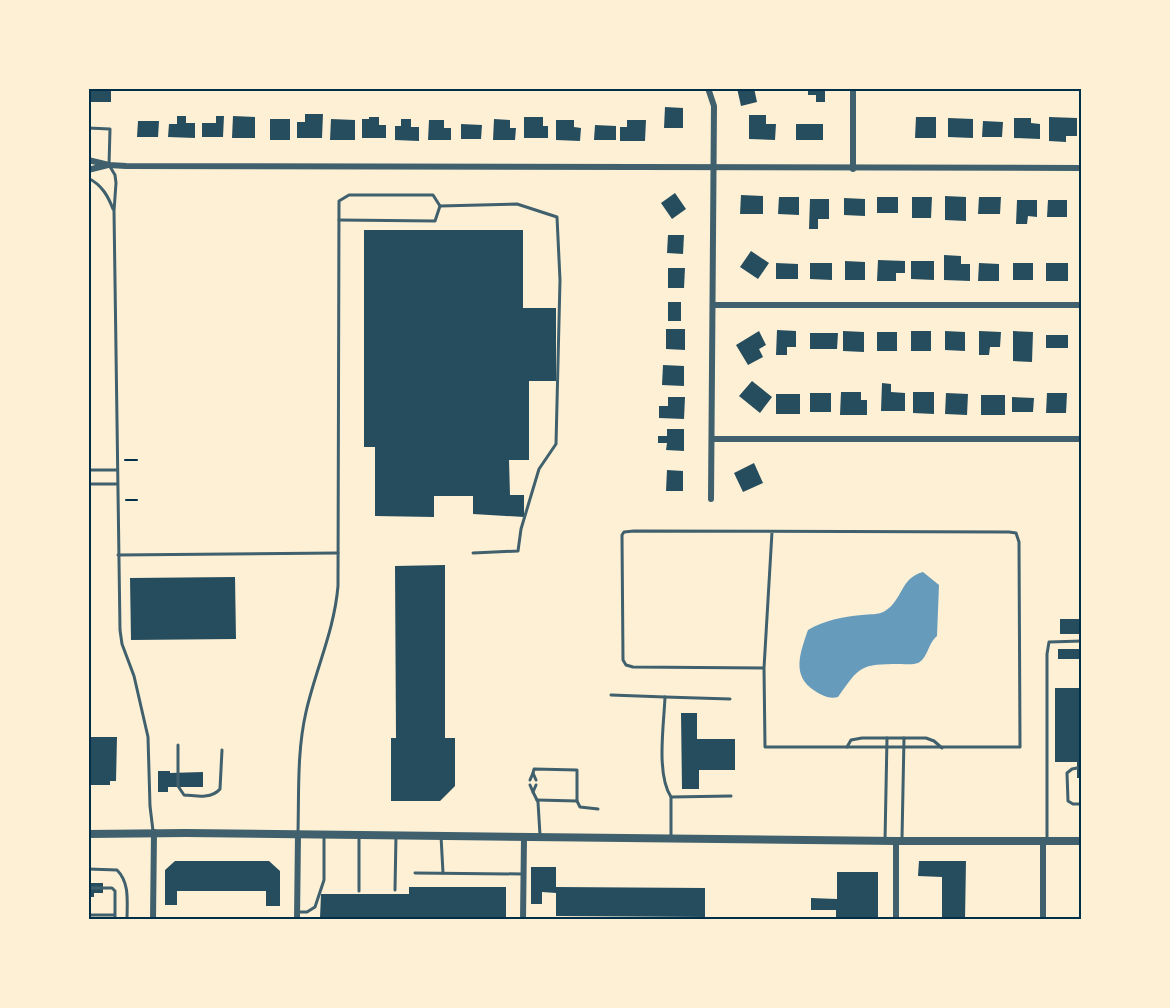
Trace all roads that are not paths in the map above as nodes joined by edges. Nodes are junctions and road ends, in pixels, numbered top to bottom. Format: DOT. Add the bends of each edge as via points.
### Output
graph roads {
  1 [pos="708,88"];
  2 [pos="853,88"];
  3 [pos="88,128"];
  4 [pos="88,160"];
  5 [pos="109,165"];
  6 [pos="713,168"];
  7 [pos="1082,168"];
  8 [pos="853,169"];
  9 [pos="88,170"];
  10 [pos="88,178"];
  11 [pos="440,206"];
  12 [pos="114,211"];
  13 [pos="339,220"];
  14 [pos="713,304"];
  15 [pos="1082,305"];
  16 [pos="713,439"];
  17 [pos="1082,439"];
  18 [pos="88,470"];
  19 [pos="117,470"];
  20 [pos="88,484"];
  21 [pos="117,484"];
  22 [pos="711,499"];
  23 [pos="772,532"];
  24 [pos="339,553"];
  25 [pos="473,553"];
  26 [pos="118,555"];
  27 [pos="1082,641"];
  28 [pos="764,668"];
  29 [pos="611,695"];
  30 [pos="665,697"];
  31 [pos="730,699"];
  32 [pos="887,738"];
  33 [pos="904,738"];
  34 [pos="178,745"];
  35 [pos="847,747"];
  36 [pos="887,747"];
  37 [pos="904,748"];
  38 [pos="942,748"];
  39 [pos="222,750"];
  40 [pos="1077,768"];
  41 [pos="533,773"];
  42 [pos="530,780"];
  43 [pos="536,780"];
  44 [pos="530,785"];
  45 [pos="536,785"];
  46 [pos="533,792"];
  47 [pos="731,796"];
  48 [pos="671,797"];
  49 [pos="537,800"];
  50 [pos="577,801"];
  51 [pos="1082,804"];
  52 [pos="598,809"];
  53 [pos="154,832"];
  54 [pos="88,834"];
  55 [pos="298,834"];
  56 [pos="324,834"];
  57 [pos="359,835"];
  58 [pos="396,835"];
  59 [pos="441,836"];
  60 [pos="524,837"];
  61 [pos="540,837"];
  62 [pos="671,838"];
  63 [pos="885,841"];
  64 [pos="899,841"];
  65 [pos="1045,841"];
  66 [pos="1082,841"];
  67 [pos="88,869"];
  68 [pos="415,873"];
  69 [pos="443,873"];
  70 [pos="524,874"];
  71 [pos="88,888"];
  72 [pos="395,890"];
  73 [pos="359,891"];
  74 [pos="88,915"];
  75 [pos="297,916"];
  76 [pos="114,917"];
  77 [pos="127,920"];
  78 [pos="153,920"];
  79 [pos="523,920"];
  80 [pos="896,920"];
  81 [pos="1043,920"];
  1 -- 6 [label="street" via="714,106"];
  2 -- 8 [label="street"];
  3 -- 5 [label="lane" via="110,129"];
  4 -- 5 [label="street"];
  5 -- 6 [label="street"];
  5 -- 9 [label="street"];
  5 -- 12 [label="lane" via="116,183"];
  6 -- 8 [label="street"];
  6 -- 14 [label="street"];
  7 -- 8 [label="street"];
  10 -- 12 [label="lane" via="104,191"];
  11 -- 13 [label="lane" via="435,221"];
  11 -- 13 [label="lane" via="433,195 349,195 339,201"];
  11 -- 25 [label="lane" via="517,204 557,217 560,280 556,444 539,469 518,551"];
  12 -- 19 [label="lane"];
  13 -- 24 [label="lane"];
  14 -- 15 [label="street"];
  14 -- 16 [label="street"];
  16 -- 17 [label="street"];
  16 -- 22 [label="street"];
  18 -- 19 [label="lane"];
  19 -- 21 [label="lane"];
  20 -- 21 [label="lane"];
  21 -- 26 [label="lane"];
  23 -- 28 [label="lane"];
  23 -- 28 [label="lane" via="628,531 622,535 626,665"];
  23 -- 38 [label="lane" via="1016,533 1020,747"];
  24 -- 26 [label="lane"];
  24 -- 55 [label="lane" via="336,608 302,733"];
  26 -- 53 [label="lane" via="121,638 148,737"];
  27 -- 65 [label="lane" via="1049,642"];
  28 -- 35 [label="lane" via="765,747"];
  29 -- 30 [label="lane"];
  30 -- 31 [label="lane"];
  30 -- 48 [label="lane" via="663,767 665,788"];
  32 -- 33 [label="lane"];
  32 -- 35 [label="lane" via="853,739"];
  32 -- 36 [label="lane"];
  33 -- 37 [label="lane"];
  33 -- 38 [label="lane" via="926,738"];
  34 -- 39 [label="lane" via="178,786 183,795 216,794 220,789"];
  35 -- 36 [label="lane"];
  36 -- 37 [label="lane"];
  36 -- 63 [label="lane"];
  37 -- 38 [label="lane"];
  37 -- 64 [label="lane"];
  40 -- 51 [label="lane" via="1067,773 1068,801"];
  41 -- 42 [label="lane"];
  41 -- 43 [label="lane"];
  41 -- 50 [label="lane" via="534,769 577,770"];
  44 -- 46 [label="lane"];
  45 -- 46 [label="lane"];
  46 -- 49 [label="lane"];
  47 -- 48 [label="lane"];
  48 -- 62 [label="lane"];
  49 -- 50 [label="lane"];
  49 -- 61 [label="lane"];
  50 -- 52 [label="lane" via="580,807"];
  53 -- 54 [label="street"];
  53 -- 55 [label="street"];
  53 -- 78 [label="street"];
  55 -- 56 [label="street"];
  55 -- 75 [label="street"];
  56 -- 57 [label="street"];
  56 -- 75 [label="lane" via="324,880 315,907"];
  57 -- 58 [label="street"];
  57 -- 73 [label="lane"];
  58 -- 59 [label="street"];
  58 -- 72 [label="lane"];
  59 -- 60 [label="street"];
  59 -- 69 [label="lane"];
  60 -- 61 [label="street"];
  60 -- 70 [label="street"];
  61 -- 62 [label="street"];
  62 -- 63 [label="street"];
  63 -- 64 [label="street"];
  64 -- 65 [label="street"];
  64 -- 80 [label="street"];
  65 -- 66 [label="street"];
  65 -- 81 [label="street"];
  67 -- 77 [label="lane" via="117,870 124,876"];
  68 -- 69 [label="lane"];
  69 -- 70 [label="lane"];
  70 -- 79 [label="street"];
  71 -- 76 [label="lane" via="112,888"];
  74 -- 76 [label="lane"];
}
